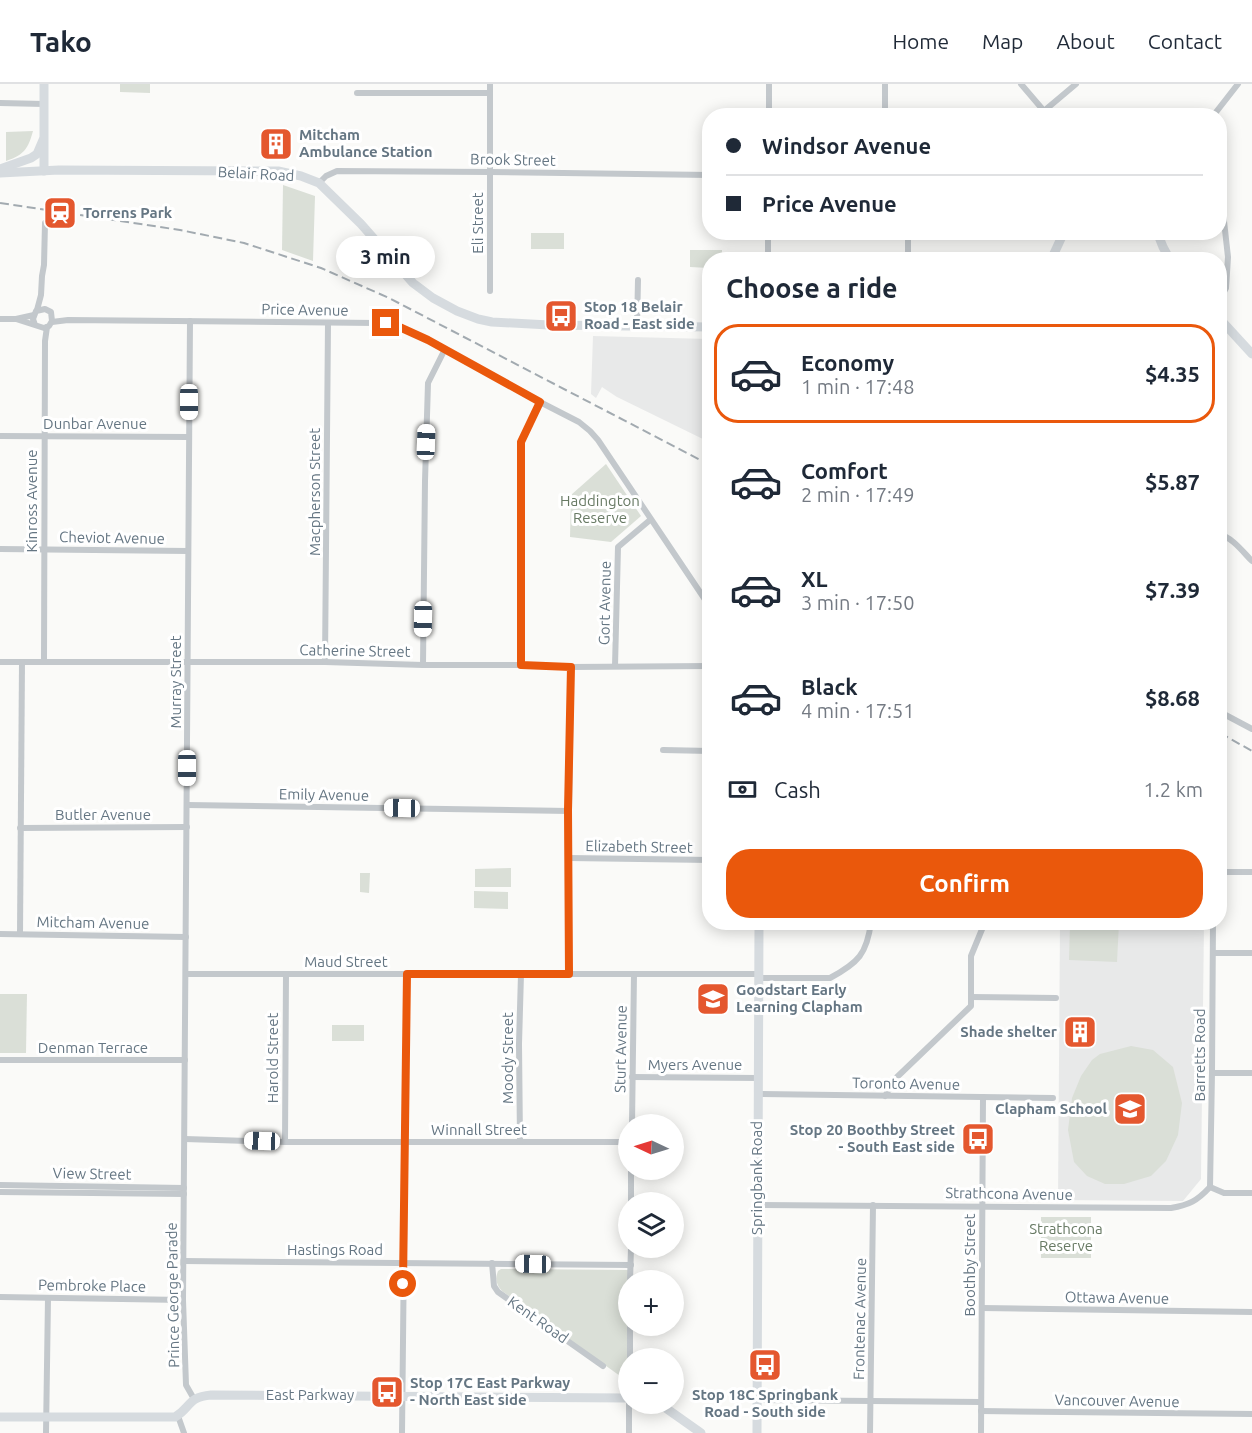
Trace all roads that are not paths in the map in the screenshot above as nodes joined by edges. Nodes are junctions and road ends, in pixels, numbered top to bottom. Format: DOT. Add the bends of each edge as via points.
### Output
graph roads {
  1 [pos="44,84"];
  2 [pos="490,84"];
  3 [pos="769,84"];
  4 [pos="885,84"];
  5 [pos="1021,84"];
  6 [pos="1076,84"];
  7 [pos="1238,84"];
  8 [pos="357,93"];
  9 [pos="490,93"];
  10 [pos="0,103"];
  11 [pos="44,104"];
  12 [pos="769,108"];
  13 [pos="885,108"];
  14 [pos="1038,108"];
  15 [pos="1047,108"];
  16 [pos="1219,108"];
  17 [pos="45,134"];
  18 [pos="0,168"];
  19 [pos="44,171"];
  20 [pos="490,172"];
  21 [pos="0,173"];
  22 [pos="702,176"];
  23 [pos="319,183"];
  24 [pos="45,223"];
  25 [pos="1226,240"];
  26 [pos="1227,272"];
  27 [pos="638,280"];
  28 [pos="490,291"];
  29 [pos="41,295"];
  30 [pos="35,312"];
  31 [pos="0,319"];
  32 [pos="16,319"];
  33 [pos="46,321"];
  34 [pos="190,321"];
  35 [pos="328,323"];
  36 [pos="637,327"];
  37 [pos="702,327"];
  38 [pos="1227,327"];
  39 [pos="445,350"];
  40 [pos="1252,354"];
  41 [pos="540,402"];
  42 [pos="0,435"];
  43 [pos="44,436"];
  44 [pos="189,437"];
  45 [pos="650,520"];
  46 [pos="1227,538"];
  47 [pos="0,549"];
  48 [pos="44,549"];
  49 [pos="188,551"];
  50 [pos="1252,561"];
  51 [pos="702,595"];
  52 [pos="44,661"];
  53 [pos="0,662"];
  54 [pos="22,662"];
  55 [pos="188,662"];
  56 [pos="325,662"];
  57 [pos="423,665"];
  58 [pos="521,665"];
  59 [pos="615,666"];
  60 [pos="702,666"];
  61 [pos="571,667"];
  62 [pos="1227,716"];
  63 [pos="1252,729"];
  64 [pos="663,750"];
  65 [pos="702,751"];
  66 [pos="187,805"];
  67 [pos="568,810"];
  68 [pos="186,827"];
  69 [pos="20,828"];
  70 [pos="569,858"];
  71 [pos="702,860"];
  72 [pos="1227,872"];
  73 [pos="1252,872"];
  74 [pos="759,930"];
  75 [pos="871,930"];
  76 [pos="982,930"];
  77 [pos="1213,930"];
  78 [pos="0,934"];
  79 [pos="20,934"];
  80 [pos="186,937"];
  81 [pos="1213,953"];
  82 [pos="1252,953"];
  83 [pos="186,974"];
  84 [pos="286,974"];
  85 [pos="407,974"];
  86 [pos="521,974"];
  87 [pos="569,974"];
  88 [pos="634,974"];
  89 [pos="759,976"];
  90 [pos="971,997"];
  91 [pos="1056,998"];
  92 [pos="0,1060"];
  93 [pos="185,1060"];
  94 [pos="1212,1073"];
  95 [pos="1252,1073"];
  96 [pos="632,1077"];
  97 [pos="758,1078"];
  98 [pos="758,1095"];
  99 [pos="885,1096"];
  100 [pos="983,1097"];
  101 [pos="1053,1098"];
  102 [pos="632,1114"];
  103 [pos="185,1139"];
  104 [pos="285,1142"];
  105 [pos="405,1142"];
  106 [pos="520,1142"];
  107 [pos="618,1142"];
  108 [pos="0,1185"];
  109 [pos="1210,1187"];
  110 [pos="184,1191"];
  111 [pos="0,1192"];
  112 [pos="1252,1193"];
  113 [pos="757,1204"];
  114 [pos="873,1205"];
  115 [pos="982,1206"];
  116 [pos="631,1258"];
  117 [pos="184,1261"];
  118 [pos="403,1262"];
  119 [pos="492,1263"];
  120 [pos="631,1265"];
  121 [pos="631,1270"];
  122 [pos="0,1298"];
  123 [pos="48,1298"];
  124 [pos="183,1299"];
  125 [pos="982,1308"];
  126 [pos="1252,1312"];
  127 [pos="603,1366"];
  128 [pos="402,1396"];
  129 [pos="618,1398"];
  130 [pos="194,1399"];
  131 [pos="757,1400"];
  132 [pos="871,1401"];
  133 [pos="981,1402"];
  134 [pos="981,1411"];
  135 [pos="629,1414"];
  136 [pos="674,1414"];
  137 [pos="1252,1414"];
  138 [pos="178,1416"];
  139 [pos="0,1417"];
  140 [pos="47,1417"];
  141 [pos="46,1433"];
  142 [pos="184,1433"];
  143 [pos="402,1433"];
  144 [pos="629,1433"];
  145 [pos="701,1433"];
  146 [pos="757,1433"];
  147 [pos="870,1433"];
  148 [pos="981,1433"];
  1 -- 11 [label="main road"];
  2 -- 9 [label="street, Eli Street"];
  3 -- 12 [label="street"];
  4 -- 13 [label="street"];
  5 -- 14 [label="street"];
  6 -- 15 [label="street"];
  7 -- 16 [label="street"];
  8 -- 9 [label="street"];
  9 -- 20 [label="street, Eli Street"];
  10 -- 11 [label="street"];
  11 -- 17 [label="main road"];
  17 -- 18 [label="main road" via="37,154"];
  17 -- 19 [label="main road"];
  19 -- 21 [label="main road, Belair Road"];
  19 -- 23 [label="main road, Belair Road" via="278,171"];
  20 -- 22 [label="street, Brook Street"];
  20 -- 23 [label="street, Brook Street" via="337,171"];
  20 -- 28 [label="street, Eli Street"];
  23 -- 36 [label="main road, Belair Road" via="413,283 457,311 492,322"];
  24 -- 29 [label="street, Kinross Avenue"];
  25 -- 26 [label="street"];
  27 -- 36 [label="street"];
  29 -- 30 [label="street, Kinross Avenue"];
  29 -- 33 [label="street, Kinross Avenue"];
  30 -- 32 [label="street, Price Avenue"];
  30 -- 33 [label="street" via="33,319"];
  30 -- 33 [label="street, Price Avenue" via="42,308"];
  31 -- 32 [label="street, Price Avenue"];
  32 -- 33 [label="street, Price Avenue"];
  33 -- 34 [label="street, Price Avenue"];
  33 -- 43 [label="street, Kinross Avenue"];
  34 -- 35 [label="street, Price Avenue"];
  34 -- 44 [label="street, Murray Street"];
  35 -- 39 [label="street, Price Avenue" via="395,325"];
  35 -- 56 [label="street, Macpherson Street"];
  36 -- 37 [label="main road, Belair Road"];
  38 -- 40 [label="main road"];
  39 -- 41 [label="street, Price Avenue"];
  39 -- 57 [label="street" via="428,383"];
  41 -- 45 [label="street, Price Avenue" via="590,431"];
  41 -- 58 [label="street" via="521,442"];
  42 -- 43 [label="street, Dunbar Avenue"];
  43 -- 44 [label="street, Dunbar Avenue"];
  43 -- 48 [label="street, Kinross Avenue"];
  44 -- 49 [label="street, Murray Street"];
  45 -- 51 [label="street, Price Avenue"];
  45 -- 59 [label="street, Gort Avenue" via="618,548"];
  46 -- 50 [label="street"];
  47 -- 48 [label="street, Cheviot Avenue"];
  48 -- 49 [label="street, Cheviot Avenue"];
  48 -- 52 [label="street, Kinross Avenue"];
  49 -- 55 [label="street, Murray Street"];
  52 -- 54 [label="street, Catherine Street"];
  52 -- 55 [label="street, Catherine Street"];
  53 -- 54 [label="street, Catherine Street"];
  54 -- 69 [label="street"];
  55 -- 56 [label="street, Catherine Street"];
  55 -- 66 [label="street, Murray Street"];
  56 -- 57 [label="street, Catherine Street"];
  57 -- 58 [label="street, Catherine Street"];
  58 -- 61 [label="street, Catherine Street"];
  59 -- 60 [label="street, Catherine Street"];
  59 -- 61 [label="street, Catherine Street"];
  61 -- 67 [label="street"];
  62 -- 63 [label="street"];
  64 -- 65 [label="street"];
  66 -- 67 [label="street, Emily Avenue"];
  66 -- 68 [label="street, Murray Street"];
  67 -- 70 [label="street"];
  68 -- 69 [label="street, Butler Avenue"];
  68 -- 80 [label="street, Murray Street"];
  69 -- 79 [label="street"];
  70 -- 71 [label="street, Elizabeth Street"];
  70 -- 87 [label="street"];
  72 -- 73 [label="street"];
  74 -- 89 [label="main road, Springbank Road"];
  75 -- 89 [label="street, Maud Street" via="860,957 830,978"];
  76 -- 90 [label="street" via="971,956"];
  77 -- 81 [label="street, Barretts Road"];
  78 -- 79 [label="street, Mitcham Avenue"];
  79 -- 80 [label="street, Mitcham Avenue"];
  80 -- 83 [label="street, Murray Street"];
  81 -- 82 [label="street"];
  81 -- 94 [label="street, Barretts Road"];
  83 -- 84 [label="street, Maud Street"];
  83 -- 93 [label="street, Murray Street"];
  84 -- 85 [label="street, Maud Street"];
  84 -- 104 [label="street, Harold Street"];
  85 -- 86 [label="street, Maud Street"];
  85 -- 105 [label="street"];
  86 -- 87 [label="street, Maud Street"];
  86 -- 106 [label="street, Moody Street"];
  87 -- 88 [label="street, Maud Street"];
  88 -- 89 [label="street, Maud Street"];
  88 -- 96 [label="street, Sturt Avenue"];
  89 -- 97 [label="main road, Springbank Road"];
  90 -- 91 [label="street"];
  90 -- 99 [label="street" via="971,1006 896,1078"];
  92 -- 93 [label="street, Denman Terrace"];
  93 -- 103 [label="street, Murray Street"];
  94 -- 95 [label="street"];
  94 -- 109 [label="street, Barretts Road"];
  96 -- 97 [label="street, Myers Avenue"];
  96 -- 102 [label="street, Sturt Avenue"];
  97 -- 98 [label="main road, Springbank Road"];
  98 -- 99 [label="street, Toronto Avenue"];
  98 -- 113 [label="main road, Springbank Road"];
  99 -- 100 [label="street, Toronto Avenue"];
  100 -- 101 [label="street, Toronto Avenue"];
  100 -- 115 [label="street, Boothby Street"];
  103 -- 104 [label="street, Winnall Street"];
  103 -- 110 [label="street, Murray Street"];
  104 -- 105 [label="street, Winnall Street"];
  105 -- 106 [label="street, Winnall Street"];
  105 -- 118 [label="street"];
  106 -- 107 [label="street, Winnall Street"];
  108 -- 110 [label="street, View Street"];
  109 -- 112 [label="street" via="1224,1193"];
  109 -- 115 [label="street, Strathcona Avenue" via="1188,1205 1171,1208"];
  110 -- 111 [label="street, View Street"];
  110 -- 117 [label="street, Prince George Parade"];
  113 -- 114 [label="street, Strathcona Avenue"];
  113 -- 131 [label="main road, Springbank Road"];
  114 -- 115 [label="street, Strathcona Avenue"];
  114 -- 132 [label="street, Frontenac Avenue"];
  115 -- 125 [label="street, Boothby Street"];
  116 -- 120 [label="street"];
  117 -- 118 [label="street, Hastings Road"];
  117 -- 124 [label="street, Prince George Parade"];
  118 -- 119 [label="street, Hastings Road"];
  118 -- 128 [label="street"];
  119 -- 120 [label="street, Hastings Road"];
  119 -- 127 [label="street, Kent Road" via="498,1292"];
  120 -- 121 [label="street"];
  122 -- 123 [label="street, Pembroke Place"];
  123 -- 124 [label="street, Pembroke Place"];
  123 -- 140 [label="street"];
  124 -- 130 [label="street, Prince George Parade" via="186,1385"];
  125 -- 126 [label="street, Ottawa Avenue"];
  125 -- 133 [label="street, Boothby Street"];
  128 -- 129 [label="main road, East Parkway"];
  128 -- 130 [label="main road, East Parkway" via="211,1395"];
  128 -- 143 [label="street"];
  130 -- 138 [label="main road"];
  131 -- 132 [label="street"];
  131 -- 146 [label="main road, Springbank Road"];
  132 -- 133 [label="street"];
  132 -- 147 [label="street, Frontenac Avenue"];
  133 -- 134 [label="street, Boothby Street"];
  134 -- 137 [label="street, Vancouver Avenue"];
  134 -- 148 [label="street, Boothby Street"];
  135 -- 144 [label="street"];
  136 -- 145 [label="main road"];
  138 -- 140 [label="main road"];
  138 -- 142 [label="street"];
  139 -- 140 [label="main road"];
  140 -- 141 [label="street"];
}
